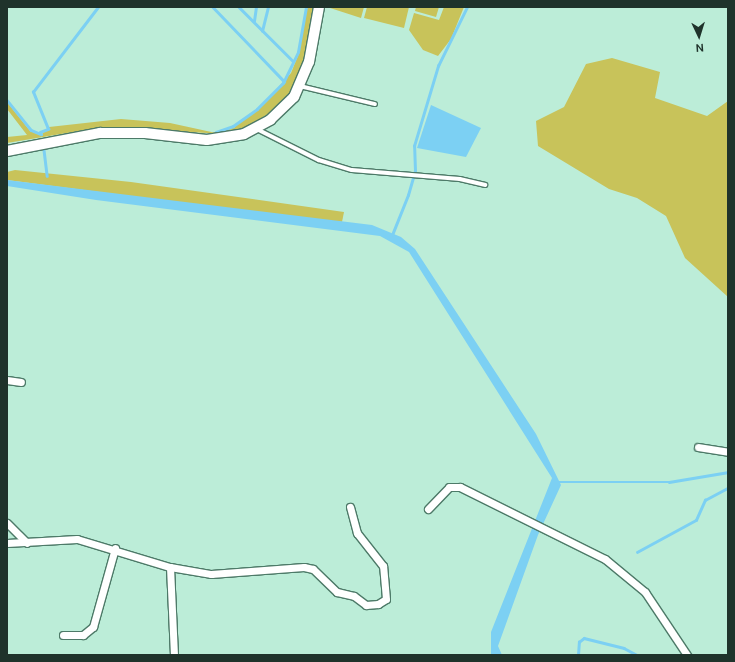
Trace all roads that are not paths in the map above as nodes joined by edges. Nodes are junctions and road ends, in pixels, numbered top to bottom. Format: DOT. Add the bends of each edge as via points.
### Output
graph roads {
  1 [pos="319,7"];
  2 [pos="300,86"];
  3 [pos="375,104"];
  4 [pos="256,128"];
  5 [pos="7,151"];
  6 [pos="485,185"];
  7 [pos="7,380"];
  8 [pos="21,382"];
  9 [pos="698,447"];
  10 [pos="728,452"];
  11 [pos="350,507"];
  12 [pos="428,509"];
  13 [pos="7,523"];
  14 [pos="26,542"];
  15 [pos="7,543"];
  16 [pos="115,548"];
  17 [pos="170,567"];
  18 [pos="63,635"];
  19 [pos="174,655"];
  20 [pos="687,655"];
  1 -- 2 [label="street" via="309,62"];
  2 -- 3 [label="lane"];
  2 -- 4 [label="street" via="283,110"];
  4 -- 5 [label="street" via="220,140 144,133 100,133"];
  4 -- 6 [label="lane" via="318,160 352,170 460,180"];
  7 -- 8 [label="street"];
  9 -- 10 [label="street"];
  11 -- 17 [label="street" via="358,533 383,566 386,599 378,604 366,605 354,596 337,592 313,569 304,567 212,574"];
  12 -- 20 [label="street" via="449,487 460,487 605,559 645,592"];
  13 -- 14 [label="street"];
  14 -- 15 [label="street"];
  14 -- 16 [label="street" via="77,539"];
  16 -- 17 [label="street"];
  16 -- 18 [label="street" via="93,627 83,635"];
  17 -- 19 [label="street"];
}
